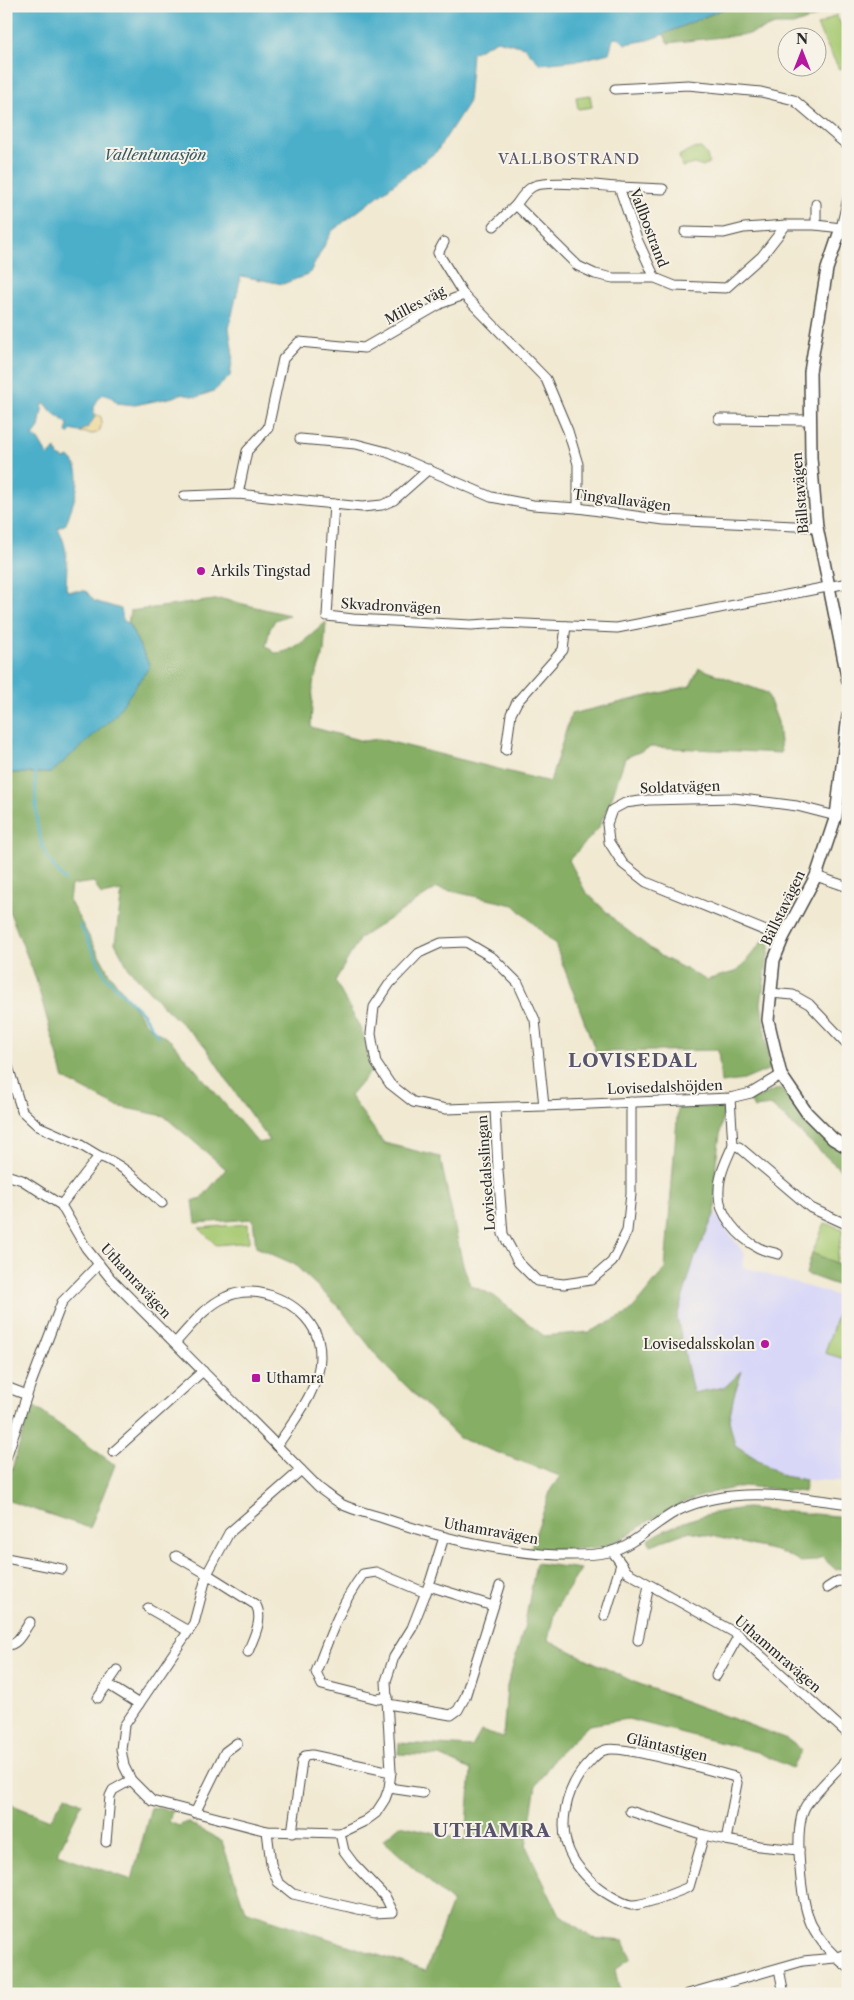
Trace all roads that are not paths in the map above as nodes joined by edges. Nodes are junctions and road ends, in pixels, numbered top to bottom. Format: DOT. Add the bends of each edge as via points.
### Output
graph roads {
  1 [pos="615,89"];
  2 [pos="848,146"];
  3 [pos="619,187"];
  4 [pos="663,189"];
  5 [pos="848,198"];
  6 [pos="816,204"];
  7 [pos="516,205"];
  8 [pos="786,225"];
  9 [pos="816,225"];
  10 [pos="494,226"];
  11 [pos="844,228"];
  12 [pos="685,232"];
  13 [pos="444,242"];
  14 [pos="654,278"];
  15 [pos="464,295"];
  16 [pos="719,419"];
  17 [pos="810,420"];
  18 [pos="300,439"];
  19 [pos="430,469"];
  20 [pos="238,494"];
  21 [pos="184,496"];
  22 [pos="334,504"];
  23 [pos="578,508"];
  24 [pos="817,527"];
  25 [pos="848,583"];
  26 [pos="829,587"];
  27 [pos="566,626"];
  28 [pos="848,681"];
  29 [pos="848,716"];
  30 [pos="506,750"];
  31 [pos="844,783"];
  32 [pos="836,816"];
  33 [pos="816,876"];
  34 [pos="848,888"];
  35 [pos="783,938"];
  36 [pos="770,993"];
  37 [pos="848,1045"];
  38 [pos="6,1060"];
  39 [pos="781,1075"];
  40 [pos="730,1098"];
  41 [pos="631,1102"];
  42 [pos="544,1106"];
  43 [pos="495,1108"];
  44 [pos="732,1145"];
  45 [pos="848,1148"];
  46 [pos="99,1156"];
  47 [pos="6,1175"];
  48 [pos="162,1203"];
  49 [pos="61,1205"];
  50 [pos="848,1225"];
  51 [pos="778,1254"];
  52 [pos="99,1264"];
  53 [pos="175,1343"];
  54 [pos="203,1371"];
  55 [pos="6,1387"];
  56 [pos="27,1394"];
  57 [pos="277,1446"];
  58 [pos="113,1452"];
  59 [pos="6,1458"];
  60 [pos="301,1470"];
  61 [pos="848,1504"];
  62 [pos="444,1537"];
  63 [pos="612,1551"];
  64 [pos="176,1556"];
  65 [pos="6,1558"];
  66 [pos="621,1564"];
  67 [pos="62,1569"];
  68 [pos="207,1574"];
  69 [pos="848,1582"];
  70 [pos="500,1586"];
  71 [pos="649,1586"];
  72 [pos="827,1588"];
  73 [pos="427,1590"];
  74 [pos="493,1606"];
  75 [pos="148,1608"];
  76 [pos="605,1616"];
  77 [pos="30,1622"];
  78 [pos="188,1631"];
  79 [pos="740,1635"];
  80 [pos="638,1640"];
  81 [pos="6,1645"];
  82 [pos="248,1652"];
  83 [pos="117,1670"];
  84 [pos="716,1676"];
  85 [pos="107,1684"];
  86 [pos="98,1698"];
  87 [pos="388,1701"];
  88 [pos="139,1704"];
  89 [pos="848,1734"];
  90 [pos="237,1743"];
  91 [pos="848,1758"];
  92 [pos="391,1772"];
  93 [pos="131,1780"];
  94 [pos="389,1788"];
  95 [pos="423,1793"];
  96 [pos="630,1811"];
  97 [pos="195,1813"];
  98 [pos="267,1832"];
  99 [pos="292,1833"];
  100 [pos="340,1833"];
  101 [pos="704,1835"];
  102 [pos="726,1840"];
  103 [pos="106,1842"];
  104 [pos="799,1850"];
  105 [pos="848,1953"];
  106 [pos="835,1958"];
  107 [pos="848,1967"];
  108 [pos="779,1969"];
  109 [pos="688,1994"];
  110 [pos="784,1994"];
  1 -- 2 [label="street" via="688,85 753,91 794,100"];
  3 -- 4 [label="street, Vallbostrand"];
  3 -- 7 [label="street, Vallbostrand" via="558,183 533,186"];
  3 -- 14 [label="street, Vallbostrand"];
  5 -- 11 [label="street"];
  6 -- 9 [label="street"];
  7 -- 10 [label="street"];
  7 -- 14 [label="street, Vallbostrand" via="578,266 613,278"];
  8 -- 9 [label="street"];
  8 -- 12 [label="street" via="724,233"];
  8 -- 14 [label="street, Vallbostrand" via="762,256 726,288 675,286"];
  9 -- 11 [label="street"];
  11 -- 17 [label="street, Bällstavägen" via="827,269 810,372"];
  13 -- 15 [label="street" via="438,253"];
  15 -- 20 [label="street, Milles väg" via="442,303 364,348 299,342 283,359 268,428 247,451"];
  15 -- 23 [label="street, Milles väg" via="546,379 578,464"];
  16 -- 17 [label="street"];
  17 -- 24 [label="street, Bällstavägen"];
  18 -- 19 [label="street, Tingvallavägen" via="356,444"];
  19 -- 22 [label="street" via="394,500 382,505"];
  19 -- 23 [label="street, Tingvallavägen" via="490,497 533,505"];
  20 -- 21 [label="street"];
  20 -- 22 [label="street"];
  22 -- 27 [label="street, Skvadronvägen" via="327,616 471,625"];
  23 -- 24 [label="street, Tingvallavägen" via="664,520"];
  24 -- 26 [label="street, Bällstavägen"];
  25 -- 26 [label="street, Skvadronvägen"];
  26 -- 27 [label="street, Skvadronvägen" via="617,628"];
  26 -- 28 [label="street, Bällstavägen"];
  27 -- 30 [label="street" via="563,650 525,690 511,714"];
  29 -- 31 [label="street, Bällstavägen"];
  31 -- 32 [label="street, Bällstavägen"];
  32 -- 33 [label="street, Bällstavägen"];
  32 -- 35 [label="street, Soldatvägen" via="797,806 734,798 648,800 625,803 612,810 606,824 608,842 623,864 646,882"];
  33 -- 34 [label="street"];
  33 -- 35 [label="street, Bällstavägen"];
  35 -- 36 [label="street, Bällstavägen" via="774,960"];
  36 -- 37 [label="street" via="793,995 809,1004"];
  36 -- 39 [label="street, Bällstavägen" via="768,1020"];
  38 -- 46 [label="street" via="22,1111 38,1126"];
  39 -- 40 [label="street, Lovisedalshöjden" via="751,1093"];
  39 -- 45 [label="street, Bällstavägen" via="807,1112"];
  40 -- 41 [label="street, Lovisedalshöjden"];
  40 -- 44 [label="street"];
  41 -- 42 [label="street, Lovisedalshöjden"];
  41 -- 43 [label="street, Lovisedalsslingan" via="631,1194 627,1232 612,1262 591,1280 564,1284 537,1281 518,1262 504,1234"];
  42 -- 43 [label="street, Lovisedalshöjden"];
  42 -- 43 [label="street, Lovisedalshöjden" via="535,1020 518,983 493,958 466,942 441,943 419,953 390,983 374,1007 371,1034 376,1063 390,1084 413,1102 446,1109"];
  44 -- 50 [label="street" via="811,1208"];
  44 -- 51 [label="street" via="718,1191 724,1215 737,1231 759,1248"];
  46 -- 48 [label="street" via="127,1171"];
  46 -- 49 [label="street"];
  47 -- 49 [label="street, Uthamravägen" via="22,1180"];
  49 -- 52 [label="street, Uthamravägen"];
  52 -- 53 [label="street, Uthamravägen"];
  52 -- 56 [label="street" via="62,1302"];
  53 -- 54 [label="street, Uthamravägen"];
  53 -- 57 [label="street" via="209,1307 227,1296 248,1292 268,1294 286,1302 304,1316 317,1335 320,1357 316,1379 298,1416"];
  54 -- 57 [label="street, Uthamravägen"];
  54 -- 58 [label="street"];
  55 -- 56 [label="street"];
  56 -- 59 [label="street"];
  57 -- 60 [label="street, Uthamravägen"];
  60 -- 62 [label="street, Uthamravägen" via="341,1504"];
  60 -- 68 [label="street" via="229,1533"];
  61 -- 63 [label="street, Uthamravägen" via="749,1494 702,1501 676,1512"];
  62 -- 63 [label="street, Uthamravägen" via="525,1553 590,1556"];
  62 -- 73 [label="street"];
  63 -- 66 [label="street, Uthammravägen"];
  64 -- 68 [label="street"];
  65 -- 67 [label="street"];
  66 -- 71 [label="street, Uthammravägen" via="627,1572"];
  66 -- 76 [label="street"];
  68 -- 78 [label="street" via="194,1623"];
  68 -- 82 [label="street" via="256,1605 259,1620"];
  69 -- 72 [label="street" via="838,1581"];
  70 -- 74 [label="street"];
  71 -- 79 [label="street, Uthammravägen"];
  71 -- 80 [label="street"];
  73 -- 74 [label="street"];
  73 -- 87 [label="street" via="412,1628 394,1657 386,1681"];
  73 -- 87 [label="street" via="376,1572 363,1574 330,1634 316,1672 322,1685"];
  74 -- 87 [label="street" via="458,1710 451,1715"];
  75 -- 78 [label="street"];
  77 -- 81 [label="street" via="16,1643"];
  78 -- 88 [label="street"];
  79 -- 84 [label="street"];
  79 -- 89 [label="street, Uthammravägen"];
  83 -- 85 [label="street"];
  85 -- 86 [label="street"];
  85 -- 88 [label="street"];
  87 -- 92 [label="street"];
  88 -- 93 [label="street" via="124,1726 121,1750"];
  90 -- 97 [label="street" via="225,1752"];
  91 -- 104 [label="street" via="806,1806 801,1818"];
  92 -- 94 [label="street"];
  92 -- 99 [label="street" via="305,1756"];
  93 -- 97 [label="street" via="152,1800"];
  93 -- 103 [label="street" via="113,1790 110,1796"];
  94 -- 95 [label="street"];
  94 -- 100 [label="street" via="376,1812"];
  96 -- 101 [label="street"];
  97 -- 98 [label="street"];
  98 -- 99 [label="street"];
  98 -- 100 [label="street" via="271,1864 278,1882 293,1894 375,1913 393,1912 386,1898 344,1851"];
  99 -- 100 [label="street"];
  101 -- 102 [label="street"];
  101 -- 102 [label="street, Gläntastigen" via="689,1887 669,1896 632,1905 601,1891 572,1859 566,1841 564,1816 568,1795 576,1777 594,1757 612,1748 735,1777 737,1783"];
  102 -- 104 [label="street"];
  104 -- 106 [label="street" via="805,1907 812,1925"];
  105 -- 106 [label="street"];
  106 -- 107 [label="street"];
  106 -- 108 [label="street" via="803,1961"];
  108 -- 109 [label="street"];
  108 -- 110 [label="street"];
}
